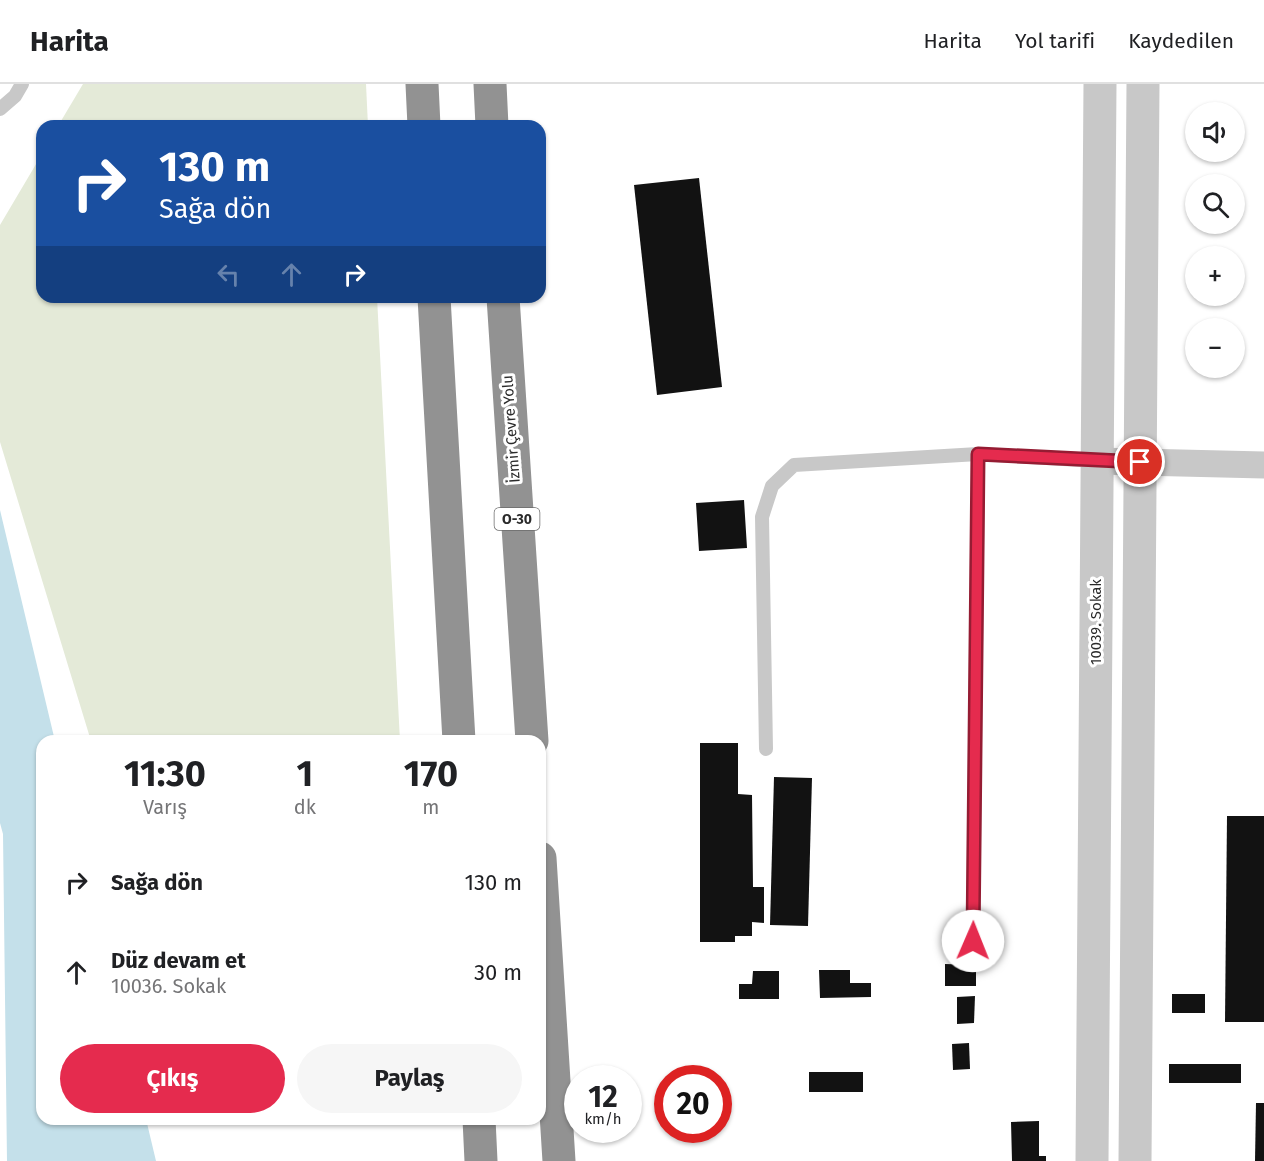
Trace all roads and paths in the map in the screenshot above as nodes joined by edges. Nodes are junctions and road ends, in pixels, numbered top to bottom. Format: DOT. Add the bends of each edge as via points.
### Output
graph roads {
  1 [pos="22,84"];
  2 [pos="422,84"];
  3 [pos="490,84"];
  4 [pos="1100,84"];
  5 [pos="1143,84"];
  6 [pos="0,109"];
  7 [pos="424,120"];
  8 [pos="492,120"];
  9 [pos="434,303"];
  10 [pos="503,303"];
  11 [pos="978,454"];
  12 [pos="1097,461"];
  13 [pos="1140,462"];
  14 [pos="1264,465"];
  15 [pos="459,735"];
  16 [pos="532,735"];
  17 [pos="766,749"];
  18 [pos="973,941"];
  19 [pos="546,954"];
  20 [pos="479,1125"];
  21 [pos="481,1161"];
  22 [pos="559,1161"];
  23 [pos="1092,1161"];
  24 [pos="1135,1161"];
  1 -- 6 [label="lane"];
  2 -- 7 [label="highway"];
  3 -- 8 [label="highway"];
  4 -- 12 [label="street, 10039. Sokak"];
  5 -- 13 [label="street"];
  9 -- 15 [label="highway"];
  10 -- 16 [label="highway, İzmir Çevre Yolu / O-30"];
  11 -- 12 [label="lane"];
  11 -- 17 [label="lane" via="794,465 772,486 762,517"];
  11 -- 18 [label="lane"];
  12 -- 13 [label="street"];
  12 -- 23 [label="street, 10039. Sokak"];
  13 -- 14 [label="street"];
  13 -- 24 [label="street"];
  19 -- 22 [label="highway"];
  20 -- 21 [label="highway"];
}
